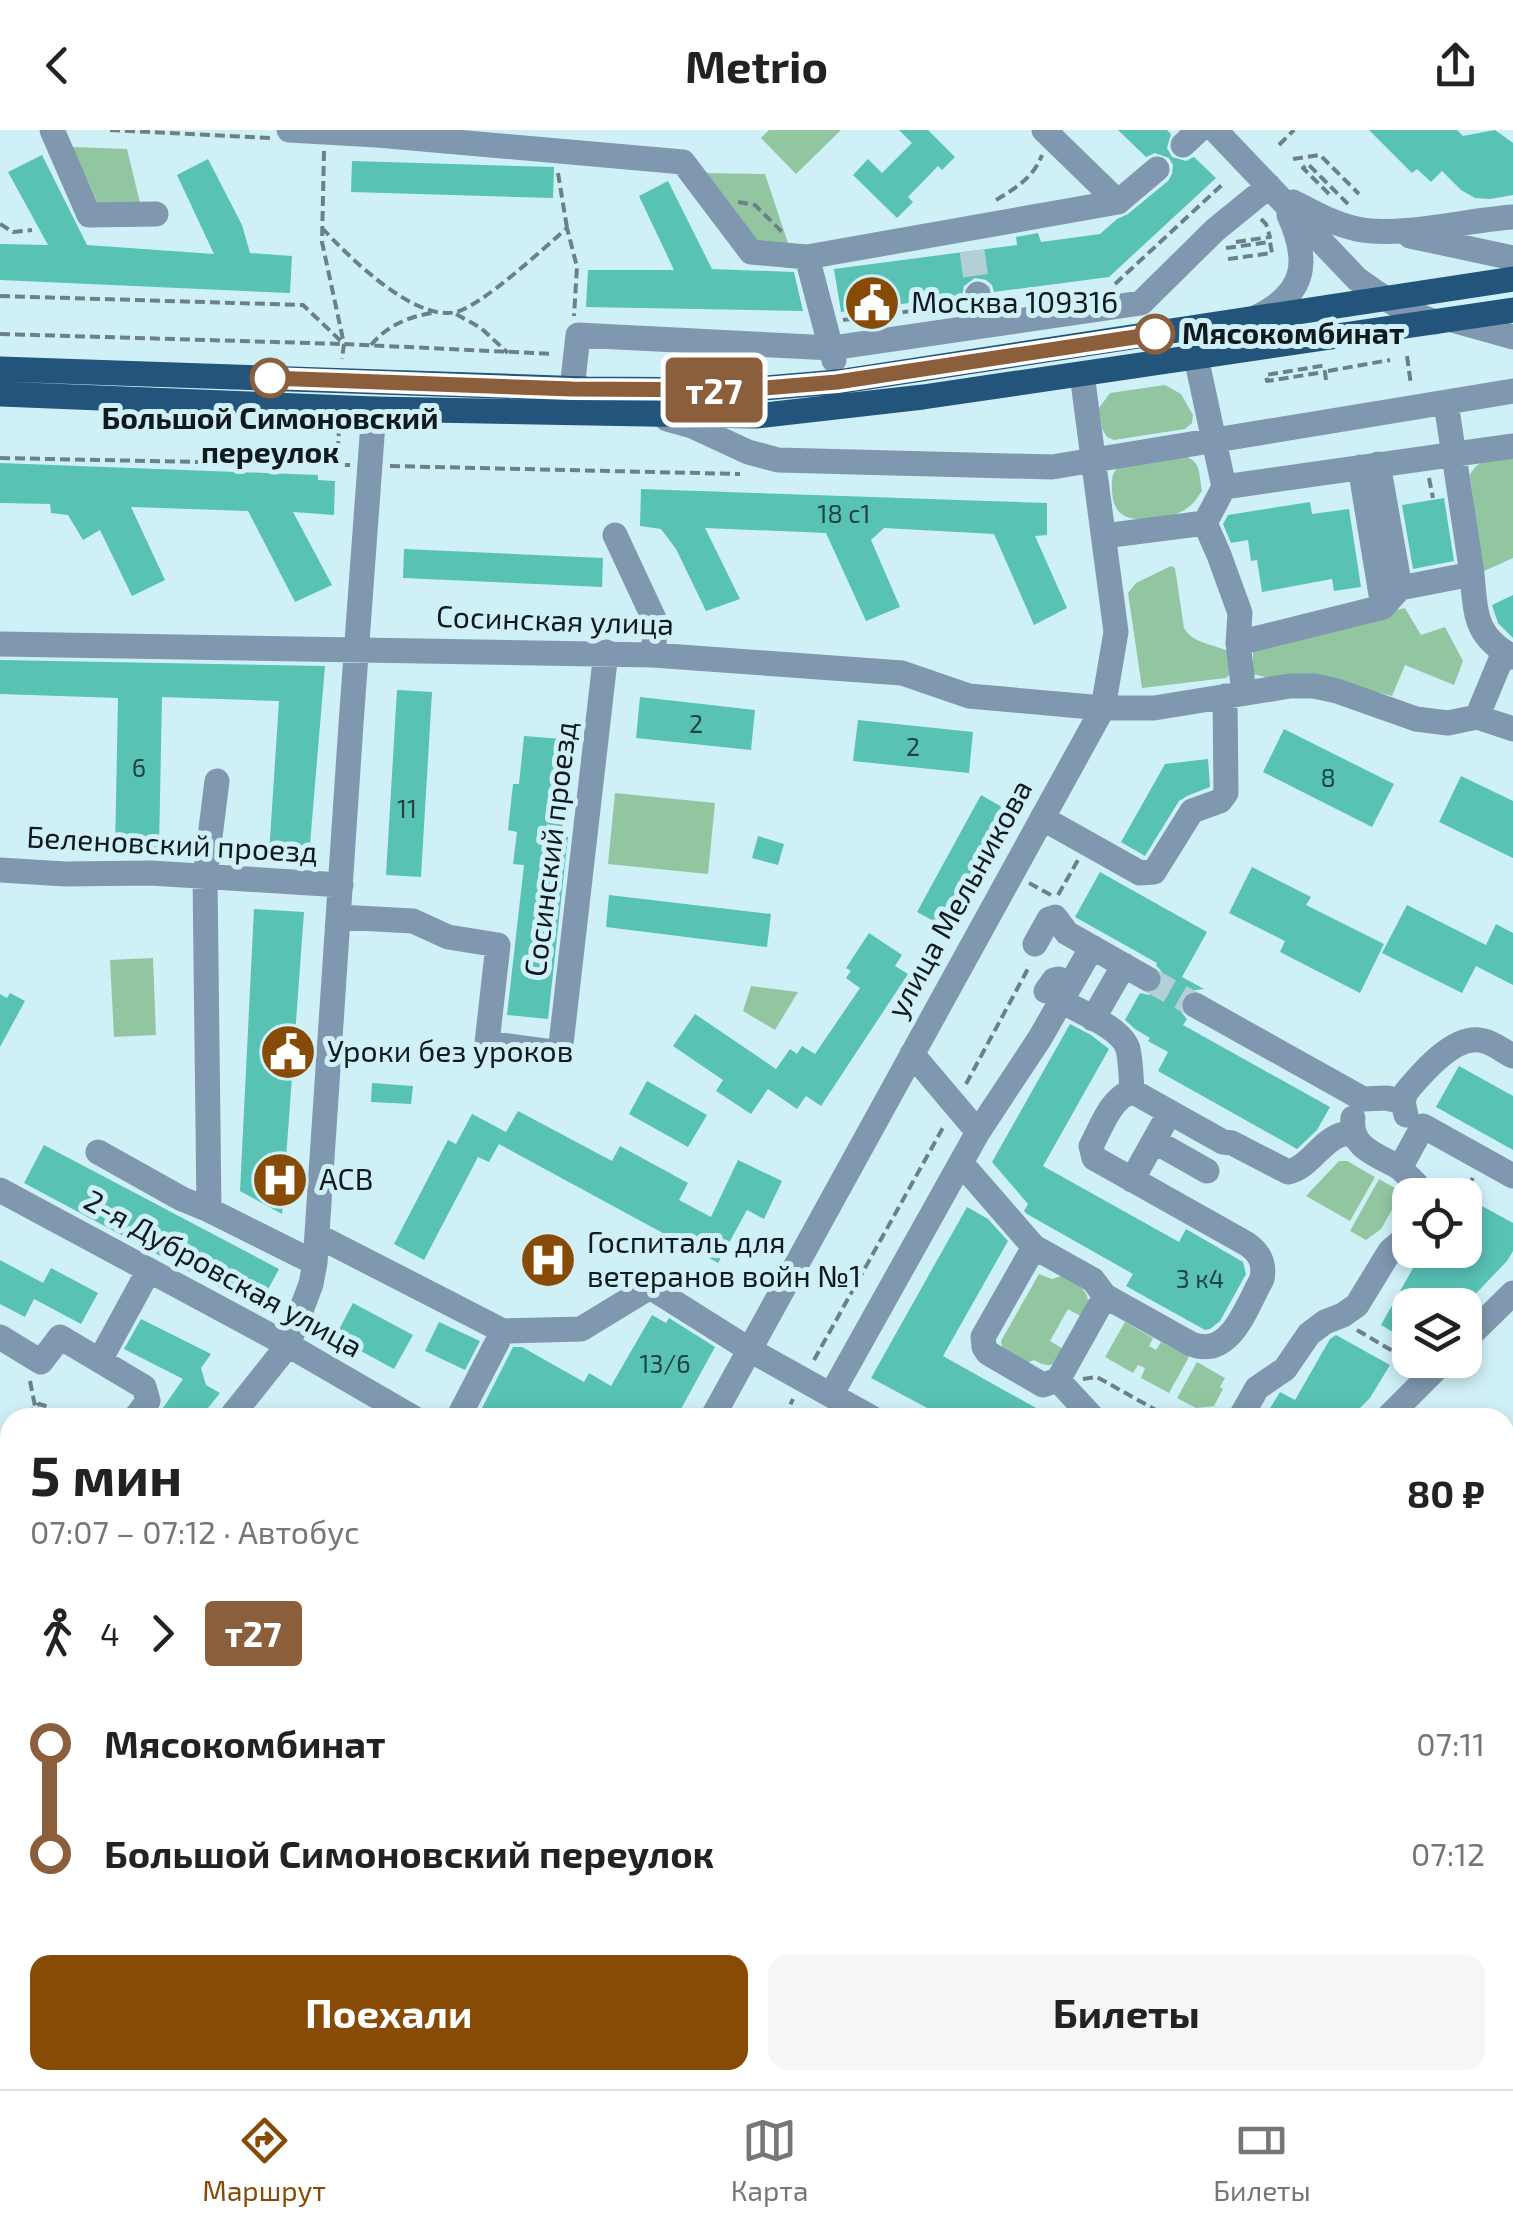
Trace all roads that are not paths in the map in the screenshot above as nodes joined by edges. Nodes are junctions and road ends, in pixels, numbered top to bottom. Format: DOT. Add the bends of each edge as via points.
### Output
graph roads {
  1 [pos="52,130"];
  2 [pos="290,130"];
  3 [pos="1215,130"];
  4 [pos="324,131"];
  5 [pos="1045,131"];
  6 [pos="378,132"];
  7 [pos="1157,169"];
  8 [pos="1276,193"];
  9 [pos="1118,202"];
  10 [pos="156,214"];
  11 [pos="1513,217"];
  12 [pos="1392,232"];
  13 [pos="806,257"];
  14 [pos="1513,258"];
  15 [pos="1513,278"];
  16 [pos="1382,298"];
  17 [pos="1513,310"];
  18 [pos="1256,318"];
  19 [pos="1443,321"];
  20 [pos="829,335"];
  21 [pos="1513,338"];
  22 [pos="1196,356"];
  23 [pos="0,369"];
  24 [pos="1082,374"];
  25 [pos="837,382"];
  26 [pos="572,389"];
  27 [pos="1513,391"];
  28 [pos="0,394"];
  29 [pos="1446,402"];
  30 [pos="374,409"];
  31 [pos="649,415"];
  32 [pos="1215,442"];
  33 [pos="1513,446"];
  34 [pos="1455,454"];
  35 [pos="1094,461"];
  36 [pos="1369,466"];
  37 [pos="1224,487"];
  38 [pos="1205,523"];
  39 [pos="614,534"];
  40 [pos="1104,536"];
  41 [pos="1472,574"];
  42 [pos="1391,598"];
  43 [pos="0,644"];
  44 [pos="1238,644"];
  45 [pos="356,649"];
  46 [pos="606,652"];
  47 [pos="1509,654"];
  48 [pos="653,655"];
  49 [pos="1235,694"];
  50 [pos="1102,708"];
  51 [pos="1477,716"];
  52 [pos="1513,729"];
  53 [pos="217,780"];
  54 [pos="1042,818"];
  55 [pos="0,870"];
  56 [pos="204,877"];
  57 [pos="341,886"];
  58 [pos="339,917"];
  59 [pos="1035,944"];
  60 [pos="1092,947"];
  61 [pos="1124,965"];
  62 [pos="1148,979"];
  63 [pos="1059,992"];
  64 [pos="1195,1005"];
  65 [pos="1093,1019"];
  66 [pos="912,1054"];
  67 [pos="1513,1056"];
  68 [pos="1132,1091"];
  69 [pos="1364,1099"];
  70 [pos="1403,1102"];
  71 [pos="1170,1112"];
  72 [pos="978,1132"];
  73 [pos="1352,1133"];
  74 [pos="1154,1141"];
  75 [pos="1413,1147"];
  76 [pos="98,1152"];
  77 [pos="960,1162"];
  78 [pos="1206,1171"];
  79 [pos="1513,1176"];
  80 [pos="1416,1178"];
  81 [pos="1132,1180"];
  82 [pos="0,1190"];
  83 [pos="210,1210"];
  84 [pos="318,1236"];
  85 [pos="1034,1247"];
  86 [pos="1392,1249"];
  87 [pos="316,1263"];
  88 [pos="149,1270"];
  89 [pos="1513,1293"];
  90 [pos="1106,1296"];
  91 [pos="1482,1323"];
  92 [pos="503,1331"];
  93 [pos="0,1337"];
  94 [pos="288,1345"];
  95 [pos="750,1350"];
  96 [pos="100,1360"];
  97 [pos="1427,1378"];
  98 [pos="1061,1383"];
  99 [pos="830,1394"];
  100 [pos="143,1408"];
  101 [pos="238,1408"];
  102 [pos="397,1408"];
  103 [pos="463,1408"];
  104 [pos="718,1408"];
  105 [pos="854,1408"];
  106 [pos="1084,1408"];
  107 [pos="1246,1408"];
  108 [pos="1397,1408"];
  1 -- 10 [label="street" via="90,215"];
  2 -- 4 [label="street"];
  3 -- 8 [label="street"];
  4 -- 6 [label="street"];
  5 -- 9 [label="street"];
  6 -- 13 [label="street" via="683,162 751,252"];
  7 -- 9 [label="street"];
  8 -- 12 [label="street" via="1332,222"];
  8 -- 16 [label="street"];
  8 -- 18 [label="street" via="1298,236 1300,272 1288,297"];
  8 -- 20 [label="street" via="1216,230 1141,304 980,307"];
  9 -- 13 [label="street" via="971,240"];
  11 -- 12 [label="street"];
  12 -- 14 [label="street"];
  13 -- 20 [label="street"];
  15 -- 16 [label="main road"];
  16 -- 18 [label="main road"];
  16 -- 19 [label="street"];
  17 -- 19 [label="main road"];
  18 -- 25 [label="main road"];
  19 -- 21 [label="street"];
  19 -- 22 [label="main road"];
  20 -- 25 [label="street"];
  20 -- 26 [label="street" via="578,335"];
  22 -- 24 [label="main road"];
  22 -- 32 [label="street"];
  23 -- 26 [label="main road"];
  24 -- 31 [label="main road" via="756,416"];
  24 -- 35 [label="street, улица Мельникова"];
  25 -- 26 [label="main road" via="740,390"];
  27 -- 29 [label="street"];
  28 -- 30 [label="main road"];
  29 -- 32 [label="street"];
  29 -- 34 [label="street"];
  30 -- 31 [label="main road"];
  30 -- 45 [label="street"];
  31 -- 35 [label="street" via="778,460 1052,467"];
  32 -- 35 [label="street"];
  32 -- 37 [label="street"];
  33 -- 34 [label="street"];
  34 -- 36 [label="street"];
  34 -- 41 [label="street"];
  35 -- 40 [label="street, улица Мельникова"];
  36 -- 37 [label="street"];
  36 -- 42 [label="street"];
  37 -- 38 [label="street"];
  38 -- 40 [label="street"];
  38 -- 44 [label="street" via="1240,614"];
  39 -- 48 [label="street" via="656,623"];
  40 -- 50 [label="street, улица Мельникова" via="1116,632"];
  41 -- 42 [label="street"];
  41 -- 47 [label="street" via="1482,632"];
  42 -- 44 [label="street"];
  43 -- 45 [label="street, Сосинская улица"];
  44 -- 49 [label="street"];
  45 -- 46 [label="street, Сосинская улица"];
  45 -- 57 [label="street"];
  46 -- 48 [label="street, Сосинская улица"];
  46 -- 58 [label="street, Сосинский проезд" via="560,1053 487,1043 498,945 448,937 413,922"];
  47 -- 51 [label="street"];
  48 -- 50 [label="street, Сосинская улица" via="902,673 969,696"];
  49 -- 50 [label="street, Сосинская улица" via="1154,708"];
  49 -- 51 [label="street, Сосинская улица" via="1314,686 1416,719 1448,723"];
  49 -- 54 [label="street" via="1224,798 1192,810 1154,872 1140,873"];
  50 -- 54 [label="street, улица Мельникова"];
  51 -- 52 [label="street"];
  53 -- 56 [label="street"];
  54 -- 66 [label="street, улица Мельникова"];
  55 -- 56 [label="street, Беленовский проезд"];
  56 -- 57 [label="street, Беленовский проезд"];
  56 -- 83 [label="street"];
  57 -- 58 [label="street"];
  58 -- 84 [label="street"];
  59 -- 60 [label="street" via="1053,917"];
  60 -- 61 [label="street"];
  60 -- 63 [label="street"];
  61 -- 62 [label="street"];
  61 -- 65 [label="street"];
  63 -- 65 [label="street"];
  63 -- 72 [label="street" via="1040,1038"];
  64 -- 69 [label="street"];
  65 -- 68 [label="street" via="1126,1044"];
  66 -- 72 [label="street"];
  66 -- 95 [label="street, улица Мельникова"];
  67 -- 70 [label="street" via="1484,1040 1463,1041 1410,1087"];
  68 -- 71 [label="street"];
  68 -- 81 [label="street" via="1116,1101 1090,1150"];
  69 -- 70 [label="street"];
  69 -- 73 [label="street"];
  70 -- 75 [label="street"];
  71 -- 73 [label="street" via="1288,1172 1336,1136"];
  71 -- 74 [label="street"];
  72 -- 77 [label="street"];
  73 -- 75 [label="street" via="1359,1144"];
  74 -- 78 [label="street"];
  74 -- 81 [label="street"];
  75 -- 79 [label="street"];
  75 -- 80 [label="street"];
  76 -- 83 [label="street"];
  77 -- 85 [label="street"];
  77 -- 99 [label="street"];
  81 -- 90 [label="street" via="1253,1248 1262,1278 1229,1337 1211,1347 1191,1344"];
  82 -- 88 [label="street, 2-я Дубровская улица"];
  83 -- 87 [label="street"];
  84 -- 87 [label="street"];
  84 -- 92 [label="street"];
  85 -- 90 [label="street" via="1093,1280"];
  85 -- 98 [label="street" via="984,1347 1043,1385"];
  86 -- 107 [label="street" via="1358,1305 1309,1334"];
  87 -- 94 [label="street"];
  88 -- 94 [label="street, 2-я Дубровская улица"];
  88 -- 96 [label="street"];
  89 -- 91 [label="street"];
  90 -- 98 [label="street"];
  92 -- 95 [label="street" via="581,1328 650,1288"];
  92 -- 103 [label="street"];
  93 -- 96 [label="street" via="41,1362 60,1337"];
  94 -- 101 [label="street"];
  94 -- 102 [label="street, 2-я Дубровская улица"];
  95 -- 99 [label="street"];
  95 -- 104 [label="street, улица Мельникова"];
  96 -- 100 [label="street" via="144,1387"];
  97 -- 108 [label="street"];
  98 -- 106 [label="street"];
  99 -- 105 [label="street"];
}
